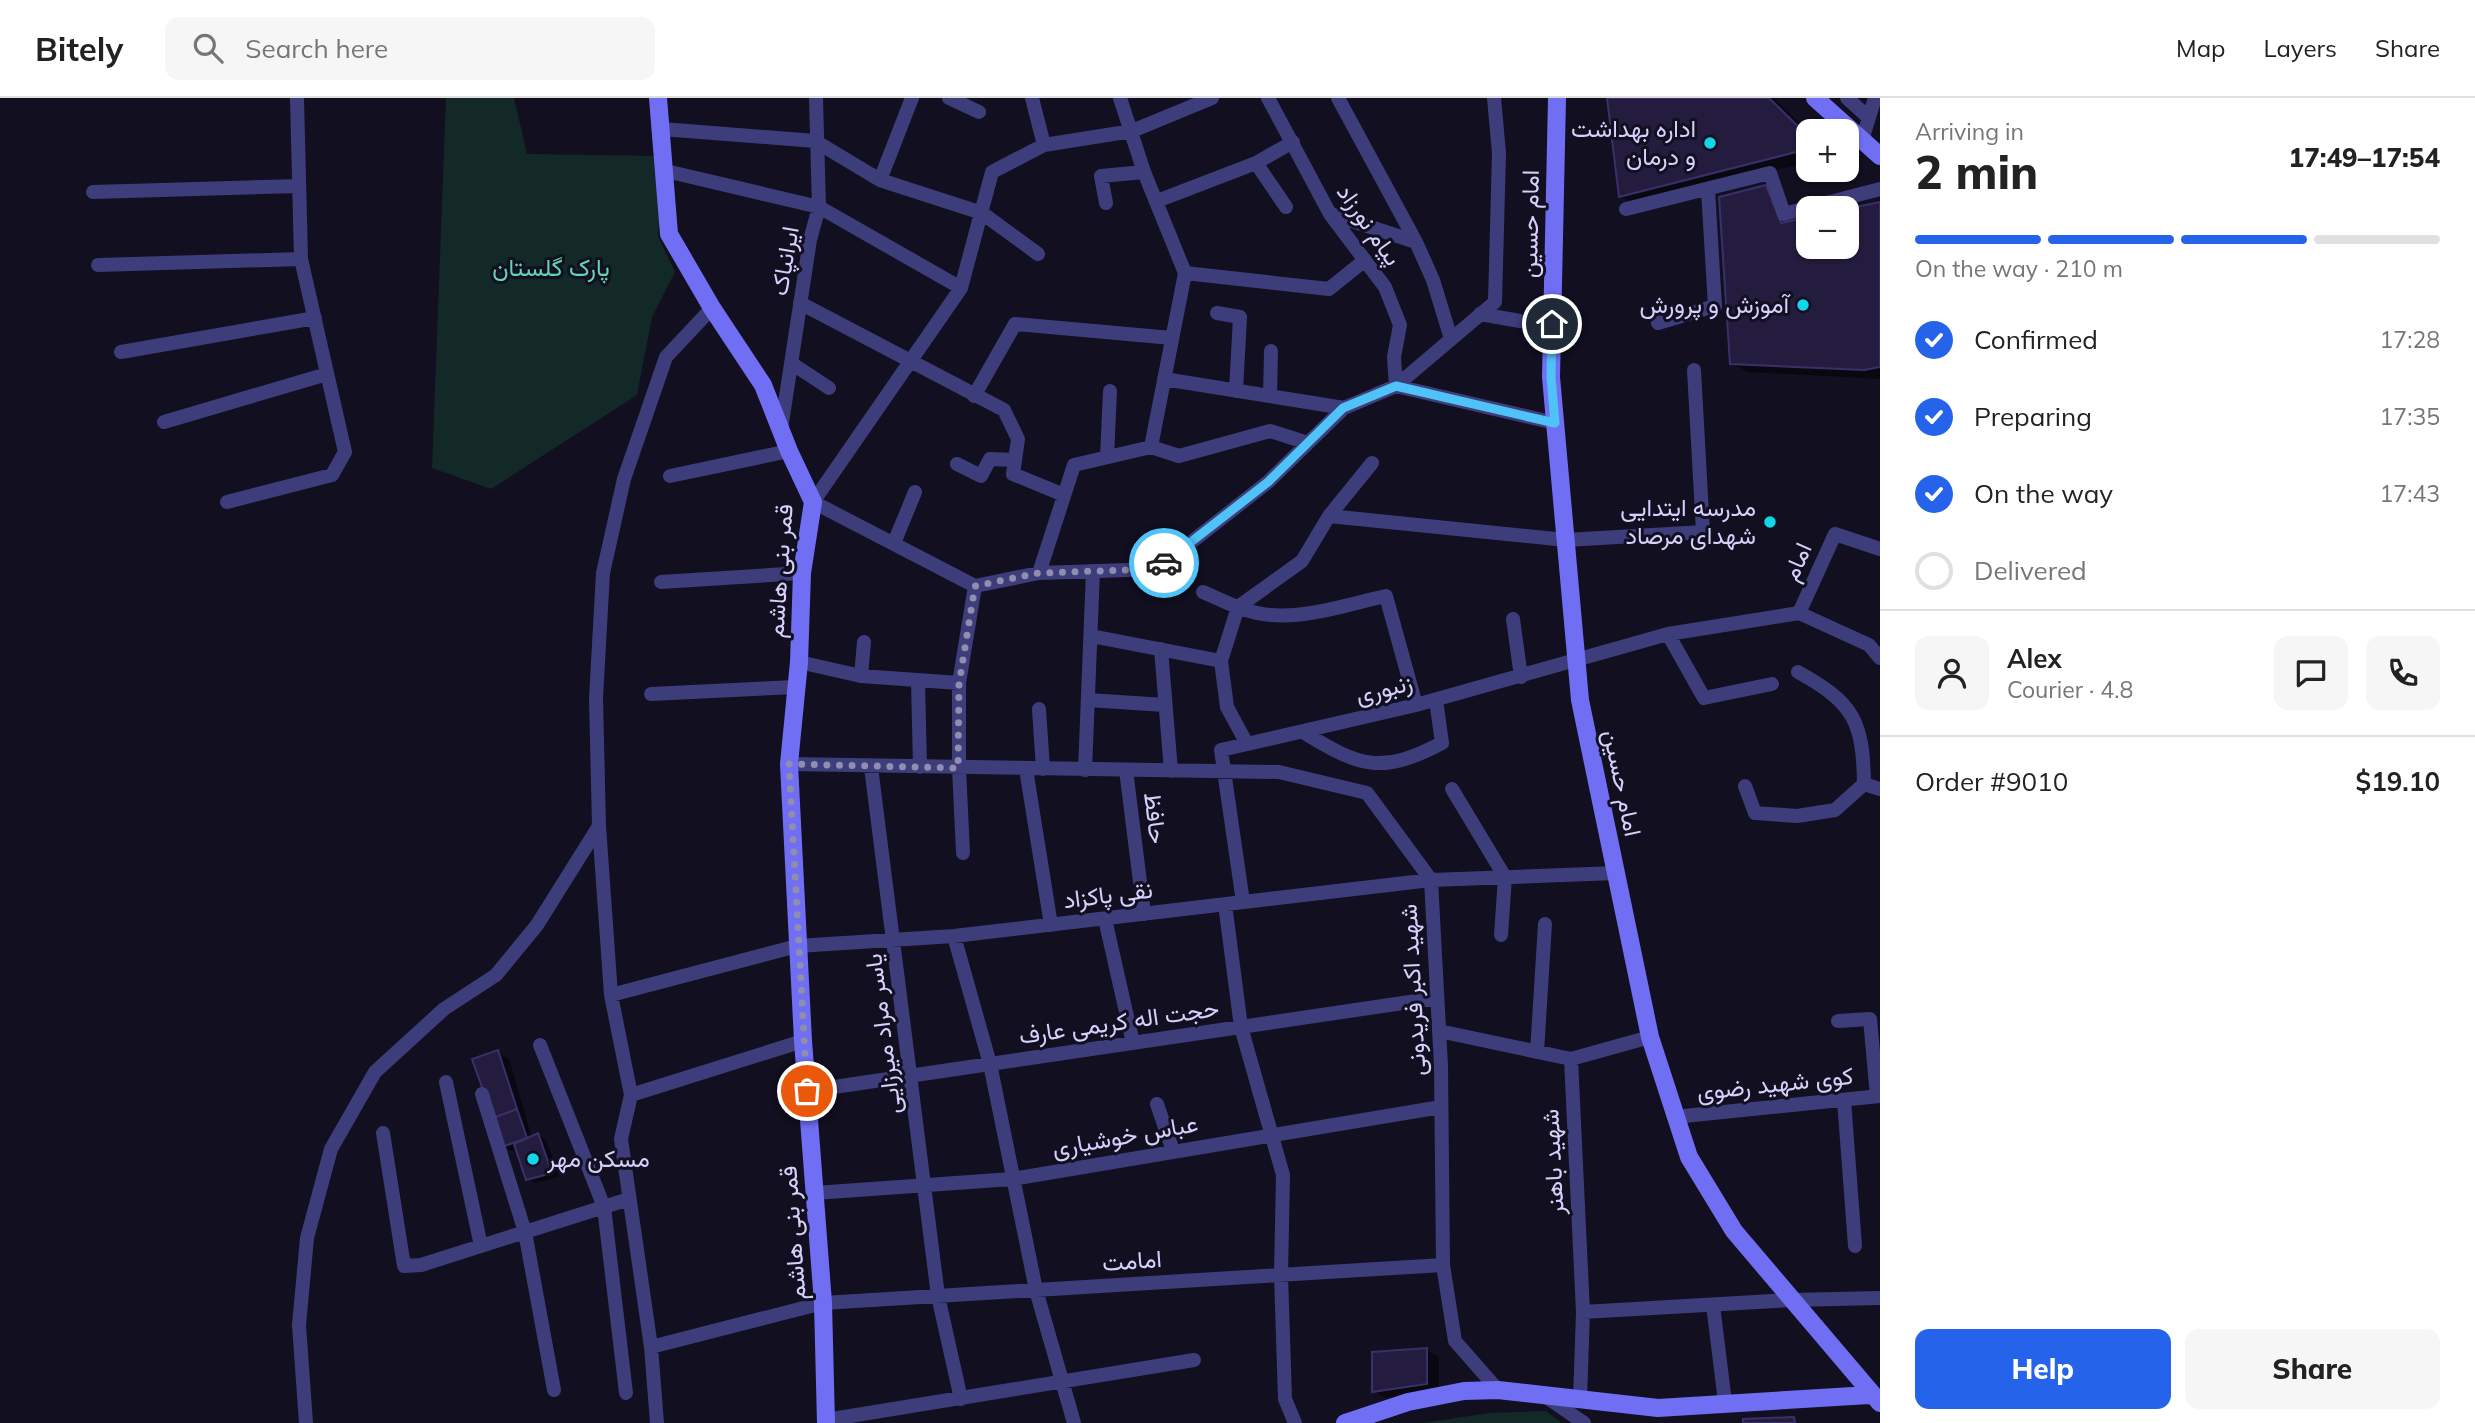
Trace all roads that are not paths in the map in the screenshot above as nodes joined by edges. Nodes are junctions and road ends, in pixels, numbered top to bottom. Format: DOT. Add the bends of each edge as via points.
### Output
graph roads {
  1 [pos="297,98"];
  2 [pos="658,98"];
  3 [pos="816,98"];
  4 [pos="912,98"];
  5 [pos="949,98"];
  6 [pos="1032,98"];
  7 [pos="1120,98"];
  8 [pos="1212,98"];
  9 [pos="1268,98"];
  10 [pos="1339,98"];
  11 [pos="1494,98"];
  12 [pos="1557,98"];
  13 [pos="1815,98"];
  14 [pos="1847,98"];
  15 [pos="1875,98"];
  16 [pos="979,113"];
  17 [pos="1869,118"];
  18 [pos="662,129"];
  19 [pos="1132,131"];
  20 [pos="1862,140"];
  21 [pos="815,141"];
  22 [pos="1293,142"];
  23 [pos="1044,145"];
  24 [pos="1880,156"];
  25 [pos="1256,163"];
  26 [pos="666,171"];
  27 [pos="1144,172"];
  28 [pos="880,180"];
  29 [pos="299,186"];
  30 [pos="1880,189"];
  31 [pos="1709,190"];
  32 [pos="93,192"];
  33 [pos="1157,201"];
  34 [pos="1106,203"];
  35 [pos="819,207"];
  36 [pos="1286,207"];
  37 [pos="1626,209"];
  38 [pos="982,213"];
  39 [pos="1331,214"];
  40 [pos="1416,242"];
  41 [pos="1038,254"];
  42 [pos="301,259"];
  43 [pos="1365,260"];
  44 [pos="98,265"];
  45 [pos="1185,273"];
  46 [pos="961,288"];
  47 [pos="800,303"];
  48 [pos="712,308"];
  49 [pos="1217,313"];
  50 [pos="1480,314"];
  51 [pos="315,317"];
  52 [pos="1520,321"];
  53 [pos="1658,323"];
  54 [pos="1172,338"];
  55 [pos="1451,340"];
  56 [pos="1271,351"];
  57 [pos="121,352"];
  58 [pos="912,361"];
  59 [pos="791,363"];
  60 [pos="1694,370"];
  61 [pos="327,374"];
  62 [pos="1164,379"];
  63 [pos="1396,386"];
  64 [pos="829,388"];
  65 [pos="1110,391"];
  66 [pos="1236,391"];
  67 [pos="974,396"];
  68 [pos="1270,396"];
  69 [pos="1343,408"];
  70 [pos="164,422"];
  71 [pos="1555,423"];
  72 [pos="781,430"];
  73 [pos="1308,443"];
  74 [pos="1151,447"];
  75 [pos="789,451"];
  76 [pos="1107,457"];
  77 [pos="1015,460"];
  78 [pos="1372,463"];
  79 [pos="957,464"];
  80 [pos="670,476"];
  81 [pos="915,492"];
  82 [pos="1064,495"];
  83 [pos="227,502"];
  84 [pos="813,502"];
  85 [pos="1329,516"];
  86 [pos="1566,540"];
  87 [pos="894,543"];
  88 [pos="1880,549"];
  89 [pos="1093,571"];
  90 [pos="802,573"];
  91 [pos="1039,573"];
  92 [pos="661,582"];
  93 [pos="975,586"];
  94 [pos="1203,592"];
  95 [pos="1238,607"];
  96 [pos="1799,613"];
  97 [pos="1513,619"];
  98 [pos="1668,634"];
  99 [pos="1091,636"];
  100 [pos="864,642"];
  101 [pos="1161,649"];
  102 [pos="1880,658"];
  103 [pos="1576,659"];
  104 [pos="1221,661"];
  105 [pos="799,662"];
  106 [pos="1798,671"];
  107 [pos="861,676"];
  108 [pos="1521,677"];
  109 [pos="918,681"];
  110 [pos="959,684"];
  111 [pos="1772,684"];
  112 [pos="795,687"];
  113 [pos="651,694"];
  114 [pos="1088,700"];
  115 [pos="1436,700"];
  116 [pos="1166,705"];
  117 [pos="1416,705"];
  118 [pos="1039,709"];
  119 [pos="1303,732"];
  120 [pos="1247,744"];
  121 [pos="789,764"];
  122 [pos="871,767"];
  123 [pos="920,767"];
  124 [pos="958,768"];
  125 [pos="1026,769"];
  126 [pos="1044,769"];
  127 [pos="1085,770"];
  128 [pos="1126,770"];
  129 [pos="1171,771"];
  130 [pos="1222,771"];
  131 [pos="1864,783"];
  132 [pos="1745,786"];
  133 [pos="1452,789"];
  134 [pos="1880,789"];
  135 [pos="599,826"];
  136 [pos="964,853"];
  137 [pos="1616,873"];
  138 [pos="1505,877"];
  139 [pos="1431,880"];
  140 [pos="1243,902"];
  141 [pos="1225,904"];
  142 [pos="1144,914"];
  143 [pos="1105,919"];
  144 [pos="1545,924"];
  145 [pos="1051,925"];
  146 [pos="954,936"];
  147 [pos="1501,936"];
  148 [pos="895,940"];
  149 [pos="797,946"];
  150 [pos="611,995"];
  151 [pos="1437,998"];
  152 [pos="1838,1021"];
  153 [pos="1241,1027"];
  154 [pos="1439,1031"];
  155 [pos="1650,1037"];
  156 [pos="803,1041"];
  157 [pos="1133,1043"];
  158 [pos="540,1045"];
  159 [pos="1538,1052"];
  160 [pos="1571,1059"];
  161 [pos="990,1064"];
  162 [pos="910,1076"];
  163 [pos="446,1082"];
  164 [pos="807,1091"];
  165 [pos="482,1094"];
  166 [pos="631,1095"];
  167 [pos="1879,1096"];
  168 [pos="1844,1100"];
  169 [pos="1157,1104"];
  170 [pos="1441,1107"];
  171 [pos="1674,1117"];
  172 [pos="383,1133"];
  173 [pos="1271,1134"];
  174 [pos="1173,1151"];
  175 [pos="1012,1179"];
  176 [pos="924,1184"];
  177 [pos="815,1193"];
  178 [pos="629,1199"];
  179 [pos="604,1207"];
  180 [pos="525,1232"];
  181 [pos="1855,1246"];
  182 [pos="481,1247"];
  183 [pos="1443,1265"];
  184 [pos="1281,1275"];
  185 [pos="1036,1290"];
  186 [pos="938,1296"];
  187 [pos="1880,1298"];
  188 [pos="1791,1300"];
  189 [pos="823,1303"];
  190 [pos="1713,1305"];
  191 [pos="1583,1312"];
  192 [pos="651,1347"];
  193 [pos="1195,1360"];
  194 [pos="1062,1382"];
  195 [pos="554,1390"];
  196 [pos="1499,1391"];
  197 [pos="626,1393"];
  198 [pos="1545,1395"];
  199 [pos="961,1399"];
  200 [pos="1580,1399"];
  201 [pos="1875,1399"];
  202 [pos="1725,1402"];
  203 [pos="826,1421"];
  204 [pos="306,1423"];
  205 [pos="657,1423"];
  206 [pos="1074,1423"];
  207 [pos="1295,1423"];
  208 [pos="1345,1423"];
  209 [pos="1584,1423"];
  1 -- 29 [label="street"];
  2 -- 18 [label="street, قمر بنی هاشم"];
  3 -- 21 [label="street, ایرانپاک"];
  4 -- 28 [label="street"];
  5 -- 16 [label="street"];
  6 -- 23 [label="street"];
  7 -- 19 [label="street"];
  8 -- 19 [label="street"];
  9 -- 22 [label="street, پیام نورزاد"];
  10 -- 40 [label="street"];
  11 -- 50 [label="street" via="1499,153 1495,302"];
  12 -- 71 [label="street, امام حسین" via="1551,377"];
  13 -- 20 [label="street"];
  14 -- 17 [label="street"];
  15 -- 17 [label="street"];
  17 -- 20 [label="street"];
  18 -- 21 [label="street"];
  18 -- 26 [label="street, قمر بنی هاشم"];
  19 -- 23 [label="street"];
  19 -- 27 [label="street"];
  20 -- 24 [label="street"];
  21 -- 28 [label="street"];
  21 -- 35 [label="street, ایرانپاک"];
  22 -- 25 [label="street"];
  22 -- 39 [label="street, پیام نورزاد"];
  23 -- 38 [label="street" via="992,172"];
  25 -- 33 [label="street"];
  25 -- 36 [label="street"];
  26 -- 35 [label="street"];
  26 -- 48 [label="street, قمر بنی هاشم" via="669,234"];
  27 -- 33 [label="street"];
  27 -- 34 [label="street" via="1101,176"];
  28 -- 38 [label="street"];
  29 -- 32 [label="street"];
  29 -- 42 [label="street"];
  30 -- 31 [label="street" via="1784,214 1770,173"];
  31 -- 37 [label="street"];
  31 -- 53 [label="street" via="1715,306"];
  33 -- 45 [label="street"];
  35 -- 46 [label="street"];
  35 -- 47 [label="street, ایرانپاک"];
  38 -- 41 [label="street"];
  38 -- 46 [label="street"];
  39 -- 40 [label="street"];
  39 -- 43 [label="street, پیام نورزاد"];
  40 -- 55 [label="street"];
  42 -- 44 [label="street"];
  42 -- 51 [label="street"];
  43 -- 45 [label="street" via="1329,289"];
  43 -- 63 [label="street, پیام نورزاد" via="1385,287 1399,325"];
  45 -- 54 [label="street"];
  46 -- 58 [label="street"];
  47 -- 58 [label="street"];
  47 -- 59 [label="street, ایرانپاک"];
  48 -- 72 [label="street, قمر بنی هاشم" via="764,386"];
  48 -- 135 [label="street" via="666,357 624,479 603,573 596,698"];
  49 -- 66 [label="street" via="1240,317"];
  50 -- 52 [label="street"];
  50 -- 55 [label="street"];
  51 -- 57 [label="street"];
  51 -- 61 [label="street"];
  54 -- 62 [label="street"];
  54 -- 67 [label="street" via="1015,324"];
  55 -- 63 [label="street"];
  56 -- 68 [label="street"];
  58 -- 67 [label="street"];
  58 -- 84 [label="street"];
  59 -- 64 [label="street"];
  59 -- 72 [label="street, ایرانپاک"];
  60 -- 86 [label="street" via="1703,532"];
  61 -- 70 [label="street"];
  61 -- 83 [label="street" via="345,452 332,475"];
  62 -- 66 [label="street"];
  62 -- 74 [label="street"];
  63 -- 69 [label="street"];
  63 -- 71 [label="street"];
  65 -- 76 [label="street"];
  66 -- 68 [label="street"];
  67 -- 77 [label="street" via="1004,410 1018,439"];
  68 -- 69 [label="street"];
  69 -- 73 [label="street"];
  71 -- 86 [label="street, امام حسین"];
  72 -- 75 [label="street, قمر بنی هاشم"];
  73 -- 74 [label="street" via="1270,431 1179,456"];
  73 -- 89 [label="street" via="1268,482 1157,569"];
  74 -- 76 [label="street"];
  75 -- 80 [label="street"];
  75 -- 84 [label="street, قمر بنی هاشم"];
  76 -- 82 [label="street" via="1074,465"];
  77 -- 79 [label="street" via="990,459 981,476"];
  77 -- 82 [label="street" via="1013,474"];
  78 -- 85 [label="street"];
  81 -- 87 [label="street"];
  82 -- 91 [label="street"];
  84 -- 87 [label="street"];
  84 -- 90 [label="street, قمر بنی هاشم"];
  85 -- 86 [label="street"];
  85 -- 95 [label="street" via="1302,561"];
  86 -- 103 [label="street, امام حسین"];
  87 -- 93 [label="street"];
  88 -- 96 [label="street, امام" via="1835,534"];
  89 -- 91 [label="street"];
  89 -- 99 [label="street"];
  90 -- 92 [label="street"];
  90 -- 105 [label="street, قمر بنی هاشم"];
  91 -- 93 [label="street"];
  93 -- 110 [label="street"];
  94 -- 95 [label="street"];
  95 -- 104 [label="street"];
  95 -- 117 [label="street" via="1270,615 1312,612 1386,596"];
  96 -- 98 [label="street, زنبوری"];
  96 -- 102 [label="street" via="1869,645"];
  97 -- 108 [label="street"];
  98 -- 103 [label="street, زنبوری"];
  98 -- 111 [label="street" via="1704,698"];
  99 -- 101 [label="street"];
  99 -- 114 [label="street"];
  100 -- 107 [label="street"];
  101 -- 104 [label="street"];
  101 -- 116 [label="street"];
  103 -- 108 [label="street, زنبوری"];
  103 -- 137 [label="street, امام حسین" via="1580,700"];
  104 -- 120 [label="street" via="1227,708"];
  105 -- 107 [label="street"];
  105 -- 112 [label="street, قمر بنی هاشم"];
  106 -- 131 [label="street" via="1824,686 1852,714 1863,742"];
  107 -- 109 [label="street"];
  108 -- 115 [label="street, زنبوری"];
  109 -- 110 [label="street"];
  109 -- 123 [label="street"];
  110 -- 124 [label="street"];
  112 -- 113 [label="street"];
  112 -- 121 [label="street, قمر بنی هاشم"];
  114 -- 116 [label="street"];
  114 -- 127 [label="street"];
  115 -- 117 [label="street, زنبوری"];
  115 -- 119 [label="street" via="1442,743 1410,760 1378,765 1341,755"];
  116 -- 129 [label="street"];
  117 -- 119 [label="street, زنبوری"];
  118 -- 126 [label="street"];
  119 -- 120 [label="street, زنبوری"];
  120 -- 130 [label="street, زنبوری" via="1221,750"];
  121 -- 122 [label="street, شهید اکبر فریدونی"];
  121 -- 149 [label="street, قمر بنی هاشم"];
  122 -- 123 [label="street, شهید اکبر فریدونی"];
  122 -- 148 [label="street, یاسر مراد میرزایی"];
  123 -- 124 [label="street, شهید اکبر فریدونی"];
  124 -- 125 [label="street, شهید اکبر فریدونی"];
  124 -- 136 [label="street"];
  125 -- 126 [label="street, شهید اکبر فریدونی"];
  125 -- 145 [label="street"];
  126 -- 127 [label="street, شهید اکبر فریدونی"];
  127 -- 128 [label="street, شهید اکبر فریدونی"];
  128 -- 129 [label="street, شهید اکبر فریدونی"];
  128 -- 142 [label="street, حافظ"];
  129 -- 130 [label="street, شهید اکبر فریدونی"];
  130 -- 139 [label="street, شهید اکبر فریدونی" via="1279,772 1367,793"];
  130 -- 140 [label="street"];
  131 -- 132 [label="street" via="1835,810 1797,816 1755,813"];
  131 -- 134 [label="street"];
  133 -- 138 [label="street"];
  135 -- 150 [label="street"];
  135 -- 204 [label="street" via="537,925 496,975 444,1009 375,1072 331,1149 307,1238 299,1325"];
  137 -- 138 [label="street, نقی پاکزاد"];
  137 -- 155 [label="street, امام حسین"];
  138 -- 139 [label="street, نقی پاکزاد"];
  138 -- 147 [label="street"];
  139 -- 140 [label="street, نقی پاکزاد"];
  139 -- 151 [label="street, شهید اکبر فریدونی"];
  140 -- 141 [label="street, نقی پاکزاد"];
  141 -- 142 [label="street, نقی پاکزاد"];
  141 -- 153 [label="street"];
  142 -- 143 [label="street, نقی پاکزاد"];
  143 -- 145 [label="street, نقی پاکزاد"];
  143 -- 157 [label="street"];
  144 -- 159 [label="street"];
  145 -- 146 [label="street, نقی پاکزاد"];
  146 -- 148 [label="street, نقی پاکزاد"];
  146 -- 161 [label="street"];
  148 -- 149 [label="street, نقی پاکزاد"];
  148 -- 162 [label="street, یاسر مراد میرزایی"];
  149 -- 150 [label="street, نقی پاکزاد"];
  149 -- 156 [label="street, قمر بنی هاشم"];
  150 -- 166 [label="street"];
  151 -- 153 [label="street, حجت اله کریمی عارف"];
  151 -- 154 [label="street, شهید اکبر فریدونی"];
  152 -- 167 [label="street" via="1870,1019"];
  153 -- 157 [label="street, حجت اله کریمی عارف"];
  153 -- 173 [label="street"];
  154 -- 159 [label="street"];
  154 -- 170 [label="street, شهید اکبر فریدونی"];
  155 -- 160 [label="street"];
  155 -- 171 [label="street, امام حسین"];
  156 -- 164 [label="street, قمر بنی هاشم"];
  156 -- 166 [label="street"];
  157 -- 161 [label="street, حجت اله کریمی عارف"];
  158 -- 179 [label="street"];
  159 -- 160 [label="street"];
  160 -- 191 [label="street, شهید باهنر"];
  161 -- 162 [label="street, حجت اله کریمی عارف"];
  161 -- 175 [label="street"];
  162 -- 164 [label="street, حجت اله کریمی عارف"];
  162 -- 176 [label="street, یاسر مراد میرزایی"];
  163 -- 182 [label="street"];
  164 -- 177 [label="street, قمر بنی هاشم"];
  165 -- 180 [label="street"];
  166 -- 178 [label="street" via="621,1139"];
  167 -- 168 [label="street, کوی شهید رضوی"];
  168 -- 171 [label="street, کوی شهید رضوی"];
  168 -- 181 [label="street"];
  169 -- 174 [label="street"];
  170 -- 173 [label="street, عباس خوشیاری"];
  170 -- 183 [label="street, شهید اکبر فریدونی"];
  171 -- 188 [label="street, امام حسین" via="1689,1157 1734,1231"];
  172 -- 182 [label="street" via="404,1266"];
  173 -- 174 [label="street, عباس خوشیاری"];
  173 -- 184 [label="street" via="1283,1175"];
  174 -- 175 [label="street, عباس خوشیاری"];
  175 -- 176 [label="street, عباس خوشیاری"];
  175 -- 185 [label="street"];
  176 -- 177 [label="street, عباس خوشیاری"];
  176 -- 186 [label="street, یاسر مراد میرزایی"];
  177 -- 189 [label="street, قمر بنی هاشم"];
  178 -- 179 [label="street"];
  178 -- 192 [label="street"];
  179 -- 180 [label="street"];
  179 -- 197 [label="street"];
  180 -- 182 [label="street"];
  180 -- 195 [label="street"];
  183 -- 184 [label="street, امامت"];
  183 -- 196 [label="street, شهید اکبر فریدونی" via="1455,1340"];
  184 -- 185 [label="street, امامت"];
  184 -- 207 [label="street" via="1285,1399"];
  185 -- 186 [label="street, امامت"];
  185 -- 194 [label="street"];
  186 -- 189 [label="street, امامت"];
  186 -- 199 [label="street, یاسر مراد میرزایی"];
  187 -- 188 [label="street"];
  188 -- 190 [label="street"];
  188 -- 201 [label="street, امام حسین"];
  189 -- 192 [label="street, امامت"];
  189 -- 203 [label="street, قمر بنی هاشم"];
  190 -- 191 [label="street"];
  190 -- 202 [label="street"];
  191 -- 200 [label="street, شهید باهنر"];
  192 -- 205 [label="street"];
  193 -- 194 [label="street"];
  194 -- 199 [label="street"];
  194 -- 206 [label="street"];
  196 -- 198 [label="street"];
  196 -- 208 [label="street" via="1464,1391 1408,1402"];
  198 -- 200 [label="street"];
  198 -- 209 [label="street"];
  199 -- 203 [label="street"];
  200 -- 202 [label="street" via="1658,1408"];
  201 -- 202 [label="street"];
}
